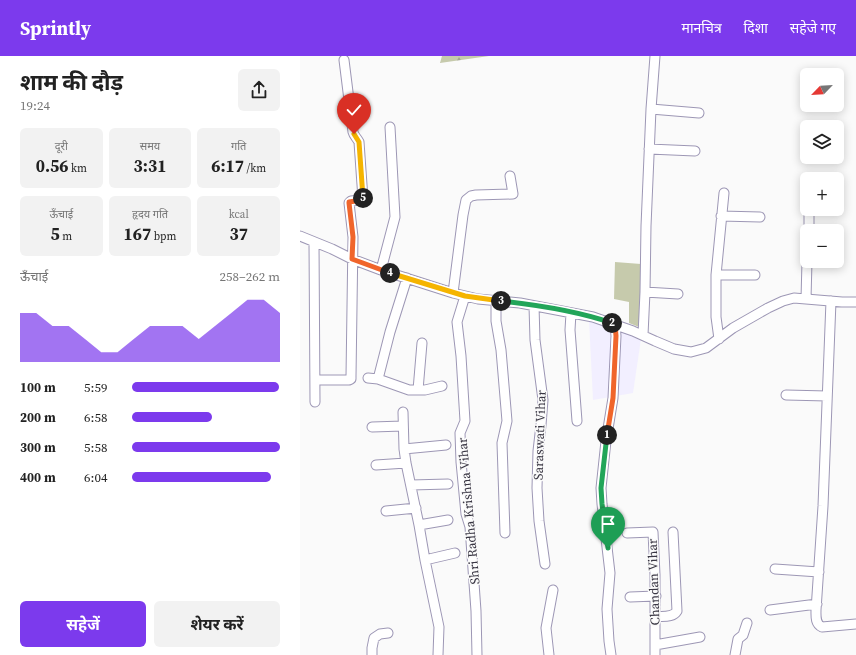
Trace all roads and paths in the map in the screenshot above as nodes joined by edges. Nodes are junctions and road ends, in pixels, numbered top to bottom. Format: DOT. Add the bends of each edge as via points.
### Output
graph roads {
  1 [pos="654,56"];
  2 [pos="344,60"];
  3 [pos="650,109"];
  4 [pos="699,113"];
  5 [pos="390,128"];
  6 [pos="649,149"];
  7 [pos="695,151"];
  8 [pos="510,176"];
  9 [pos="724,193"];
  10 [pos="722,216"];
  11 [pos="760,217"];
  12 [pos="300,236"];
  13 [pos="314,242"];
  14 [pos="352,259"];
  15 [pos="807,268"];
  16 [pos="381,270"];
  17 [pos="716,275"];
  18 [pos="754,275"];
  19 [pos="406,278"];
  20 [pos="645,292"];
  21 [pos="453,293"];
  22 [pos="678,294"];
  23 [pos="465,296"];
  24 [pos="806,299"];
  25 [pos="496,301"];
  26 [pos="831,301"];
  27 [pos="856,302"];
  28 [pos="534,306"];
  29 [pos="571,313"];
  30 [pos="615,324"];
  31 [pos="643,335"];
  32 [pos="720,339"];
  33 [pos="422,343"];
  34 [pos="368,378"];
  35 [pos="378,379"];
  36 [pos="315,380"];
  37 [pos="442,386"];
  38 [pos="418,390"];
  39 [pos="786,395"];
  40 [pos="827,396"];
  41 [pos="315,402"];
  42 [pos="403,412"];
  43 [pos="576,421"];
  44 [pos="403,426"];
  45 [pos="372,427"];
  46 [pos="446,445"];
  47 [pos="404,450"];
  48 [pos="406,463"];
  49 [pos="376,465"];
  50 [pos="448,484"];
  51 [pos="411,485"];
  52 [pos="416,508"];
  53 [pos="386,511"];
  54 [pos="448,520"];
  55 [pos="419,525"];
  56 [pos="673,532"];
  57 [pos="505,533"];
  58 [pos="627,533"];
  59 [pos="455,553"];
  60 [pos="425,560"];
  61 [pos="545,564"];
  62 [pos="775,569"];
  63 [pos="819,572"];
  64 [pos="552,590"];
  65 [pos="656,596"];
  66 [pos="630,597"];
  67 [pos="816,604"];
  68 [pos="770,610"];
  69 [pos="656,617"];
  70 [pos="747,623"];
  71 [pos="856,624"];
  72 [pos="388,632"];
  73 [pos="700,637"];
  74 [pos="655,645"];
  75 [pos="372,655"];
  76 [pos="438,655"];
  77 [pos="477,655"];
  78 [pos="549,655"];
  79 [pos="611,655"];
  80 [pos="655,655"];
  81 [pos="735,655"];
  1 -- 3 [label="street"];
  2 -- 14 [label="street" via="353,132 359,142 363,199 349,202 353,237"];
  3 -- 4 [label="street"];
  3 -- 6 [label="street"];
  5 -- 16 [label="street" via="395,217"];
  6 -- 7 [label="street"];
  6 -- 20 [label="street"];
  8 -- 21 [label="street" via="513,194 476,195 466,200"];
  9 -- 10 [label="street"];
  10 -- 11 [label="street"];
  10 -- 17 [label="street"];
  12 -- 13 [label="street"];
  13 -- 14 [label="street"];
  13 -- 36 [label="street"];
  14 -- 16 [label="street"];
  14 -- 36 [label="street" via="351,377 348,380"];
  15 -- 24 [label="street"];
  16 -- 19 [label="street"];
  17 -- 18 [label="street"];
  17 -- 32 [label="street" via="716,316"];
  19 -- 21 [label="street"];
  19 -- 35 [label="street"];
  20 -- 22 [label="street"];
  20 -- 31 [label="street"];
  21 -- 23 [label="street"];
  23 -- 25 [label="street"];
  23 -- 77 [label="street, Shri Radha Krishna Vihar" via="457,322 465,421 460,434 466,514 470,527"];
  24 -- 26 [label="street"];
  24 -- 32 [label="street" via="794,298 783,301 733,328"];
  25 -- 28 [label="street"];
  25 -- 57 [label="street" via="507,421 502,443"];
  26 -- 27 [label="street"];
  26 -- 40 [label="street"];
  28 -- 29 [label="street"];
  28 -- 61 [label="street, Saraswati Vihar" via="535,340 543,400 537,488"];
  29 -- 30 [label="street"];
  29 -- 43 [label="street"];
  30 -- 31 [label="street"];
  30 -- 79 [label="street" via="613,398 601,488 610,573 607,609"];
  31 -- 32 [label="street" via="674,349 691,352 706,348"];
  33 -- 38 [label="street"];
  34 -- 35 [label="street"];
  35 -- 38 [label="street" via="409,390"];
  36 -- 41 [label="street"];
  37 -- 38 [label="street"];
  39 -- 40 [label="street"];
  40 -- 63 [label="street"];
  42 -- 44 [label="street"];
  44 -- 45 [label="street"];
  44 -- 47 [label="street"];
  46 -- 47 [label="street"];
  47 -- 48 [label="street"];
  48 -- 49 [label="street"];
  48 -- 51 [label="street"];
  50 -- 51 [label="street"];
  51 -- 52 [label="street"];
  52 -- 53 [label="street"];
  52 -- 55 [label="street"];
  54 -- 55 [label="street"];
  55 -- 60 [label="street"];
  56 -- 69 [label="street" via="677,612"];
  58 -- 65 [label="street, Chandan Vihar" via="653,532"];
  59 -- 60 [label="street"];
  60 -- 76 [label="street" via="439,627"];
  62 -- 63 [label="street"];
  63 -- 67 [label="street"];
  64 -- 78 [label="street" via="546,628"];
  65 -- 66 [label="street"];
  65 -- 69 [label="street, Chandan Vihar"];
  67 -- 68 [label="street"];
  67 -- 71 [label="street" via="819,626"];
  69 -- 74 [label="street, Chandan Vihar"];
  70 -- 81 [label="street" via="743,635 738,639"];
  72 -- 75 [label="street" via="374,638"];
  73 -- 74 [label="street"];
  74 -- 80 [label="street, Chandan Vihar"];
}
